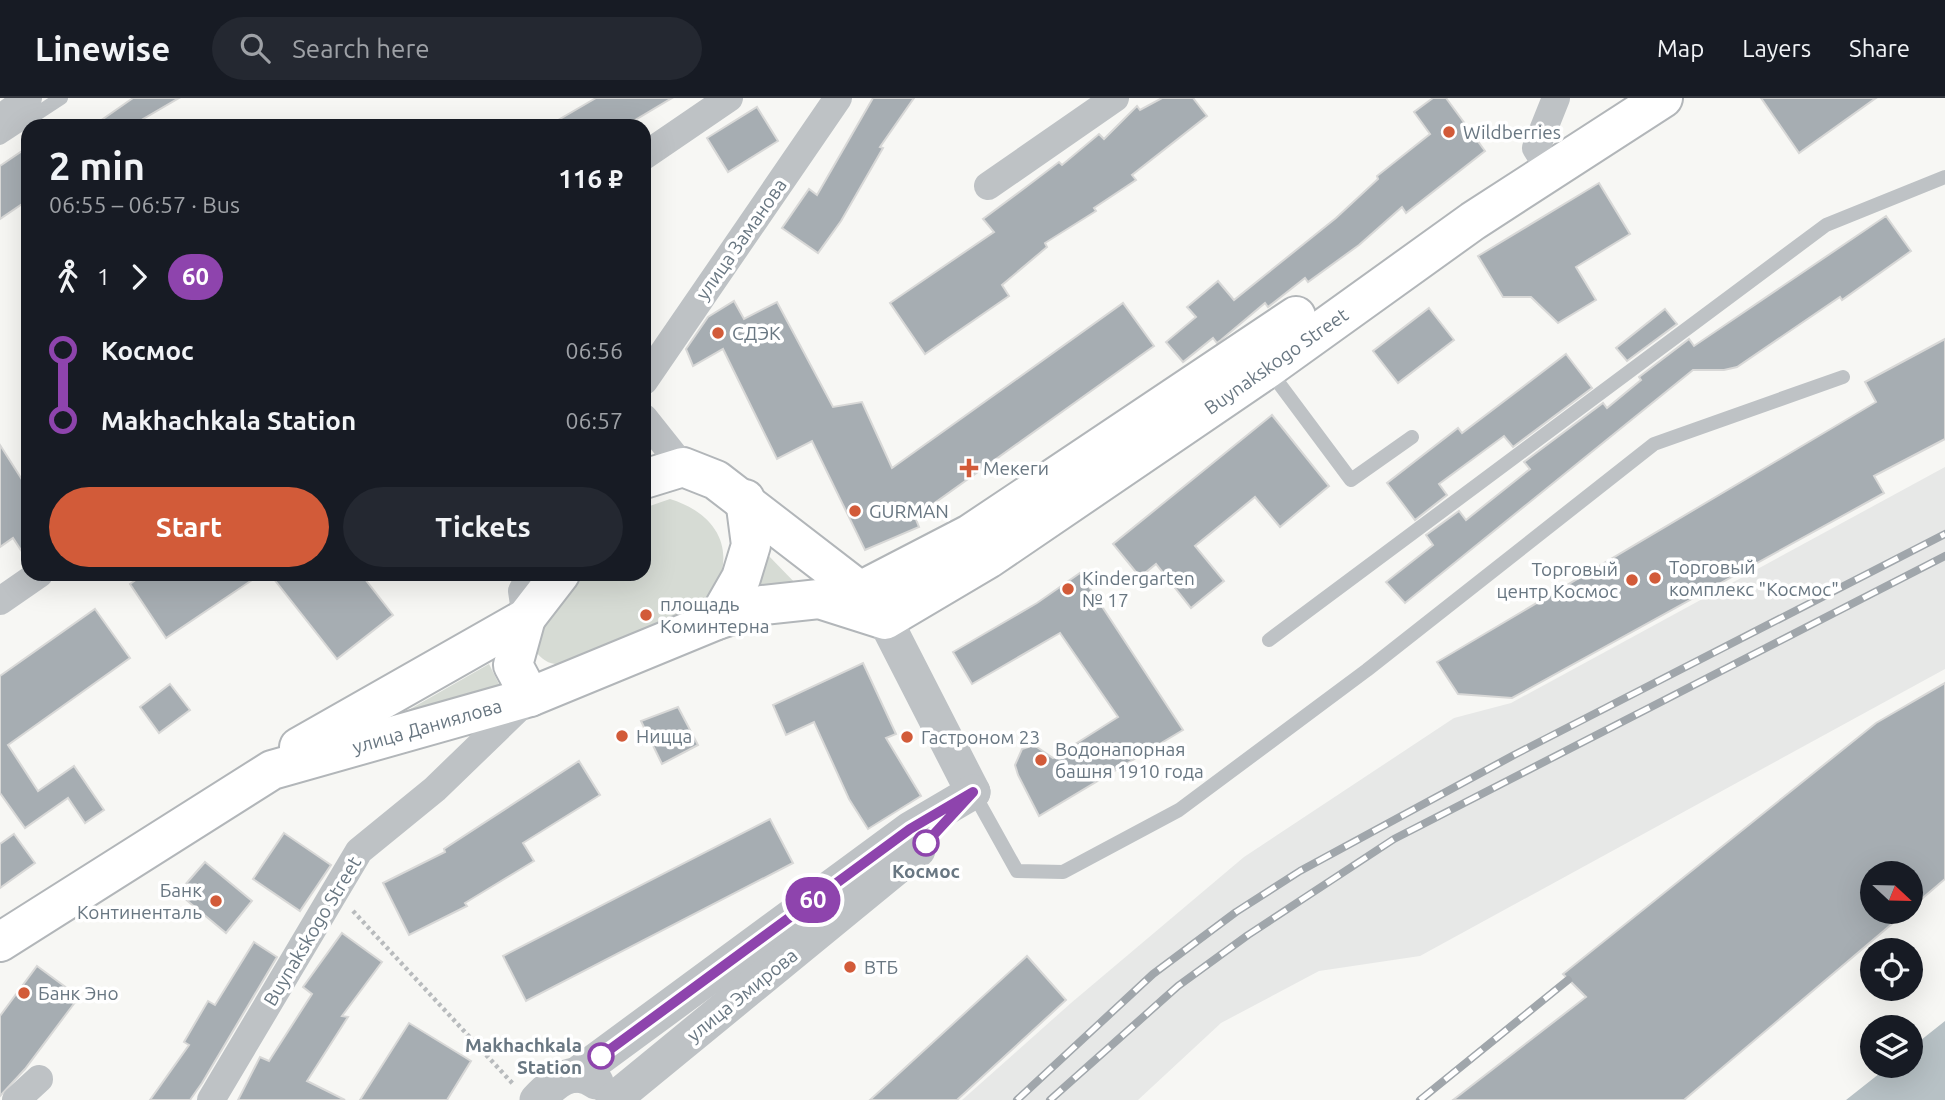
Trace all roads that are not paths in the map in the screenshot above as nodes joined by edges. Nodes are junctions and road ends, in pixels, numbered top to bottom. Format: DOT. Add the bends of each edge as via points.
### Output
graph roads {
  1 [pos="28,98"];
  2 [pos="61,98"];
  3 [pos="729,98"];
  4 [pos="838,98"];
  5 [pos="1115,98"];
  6 [pos="1556,98"];
  7 [pos="1615,98"];
  8 [pos="1663,98"];
  9 [pos="0,119"];
  10 [pos="29,119"];
  11 [pos="21,124"];
  12 [pos="0,138"];
  13 [pos="651,151"];
  14 [pos="1543,158"];
  15 [pos="1945,177"];
  16 [pos="988,186"];
  17 [pos="1260,358"];
  18 [pos="651,371"];
  19 [pos="1843,377"];
  20 [pos="651,427"];
  21 [pos="1412,437"];
  22 [pos="683,467"];
  23 [pos="651,475"];
  24 [pos="745,499"];
  25 [pos="29,581"];
  26 [pos="527,581"];
  27 [pos="555,581"];
  28 [pos="860,591"];
  29 [pos="0,601"];
  30 [pos="526,618"];
  31 [pos="717,620"];
  32 [pos="885,620"];
  33 [pos="1269,640"];
  34 [pos="530,697"];
  35 [pos="973,792"];
  36 [pos="0,932"];
  37 [pos="0,942"];
  38 [pos="576,1075"];
  39 [pos="39,1079"];
  40 [pos="528,1095"];
  41 [pos="16,1100"];
  42 [pos="211,1100"];
  43 [pos="610,1100"];
  1 -- 9 [label="street"];
  2 -- 10 [label="lane"];
  3 -- 13 [label="street"];
  4 -- 18 [label="street, улица Заманова"];
  5 -- 16 [label="street"];
  6 -- 14 [label="street"];
  7 -- 14 [label="main road, Buynakskogo Street"];
  8 -- 14 [label="main road, Buynakskogo Street"];
  11 -- 12 [label="lane"];
  14 -- 17 [label="main road, Buynakskogo Street"];
  15 -- 33 [label="lane" via="1826,225"];
  17 -- 21 [label="lane" via="1351,480"];
  17 -- 28 [label="main road, Buynakskogo Street" via="970,534"];
  17 -- 32 [label="main road, Buynakskogo Street" via="988,559"];
  19 -- 35 [label="lane" via="1654,444 1367,670 1179,810 1063,872 1017,871"];
  20 -- 22 [label="street"];
  22 -- 23 [label="main road"];
  22 -- 24 [label="main road" via="716,480"];
  24 -- 28 [label="main road"];
  24 -- 31 [label="main road" via="751,545 741,578"];
  25 -- 29 [label="street"];
  26 -- 30 [label="street" via="522,591"];
  27 -- 30 [label="main road, улица Даниялова"];
  28 -- 32 [label="street"];
  30 -- 34 [label="main road" via="513,665"];
  30 -- 36 [label="main road, улица Даниялова" via="268,765"];
  31 -- 32 [label="main road, улица Даниялова" via="763,605 819,599"];
  31 -- 34 [label="main road, улица Даниялова"];
  32 -- 35 [label="street"];
  34 -- 37 [label="main road, улица Даниялова" via="272,770"];
  34 -- 42 [label="street, Buynakskogo Street" via="435,789 359,851"];
  35 -- 38 [label="street, улица Эмирова" via="910,829"];
  35 -- 43 [label="street, улица Эмирова" via="926,843"];
  38 -- 40 [label="street, улица Эмирова" via="559,1078"];
  38 -- 43 [label="street, улица Эмирова" via="593,1079"];
  39 -- 41 [label="street"];
}
